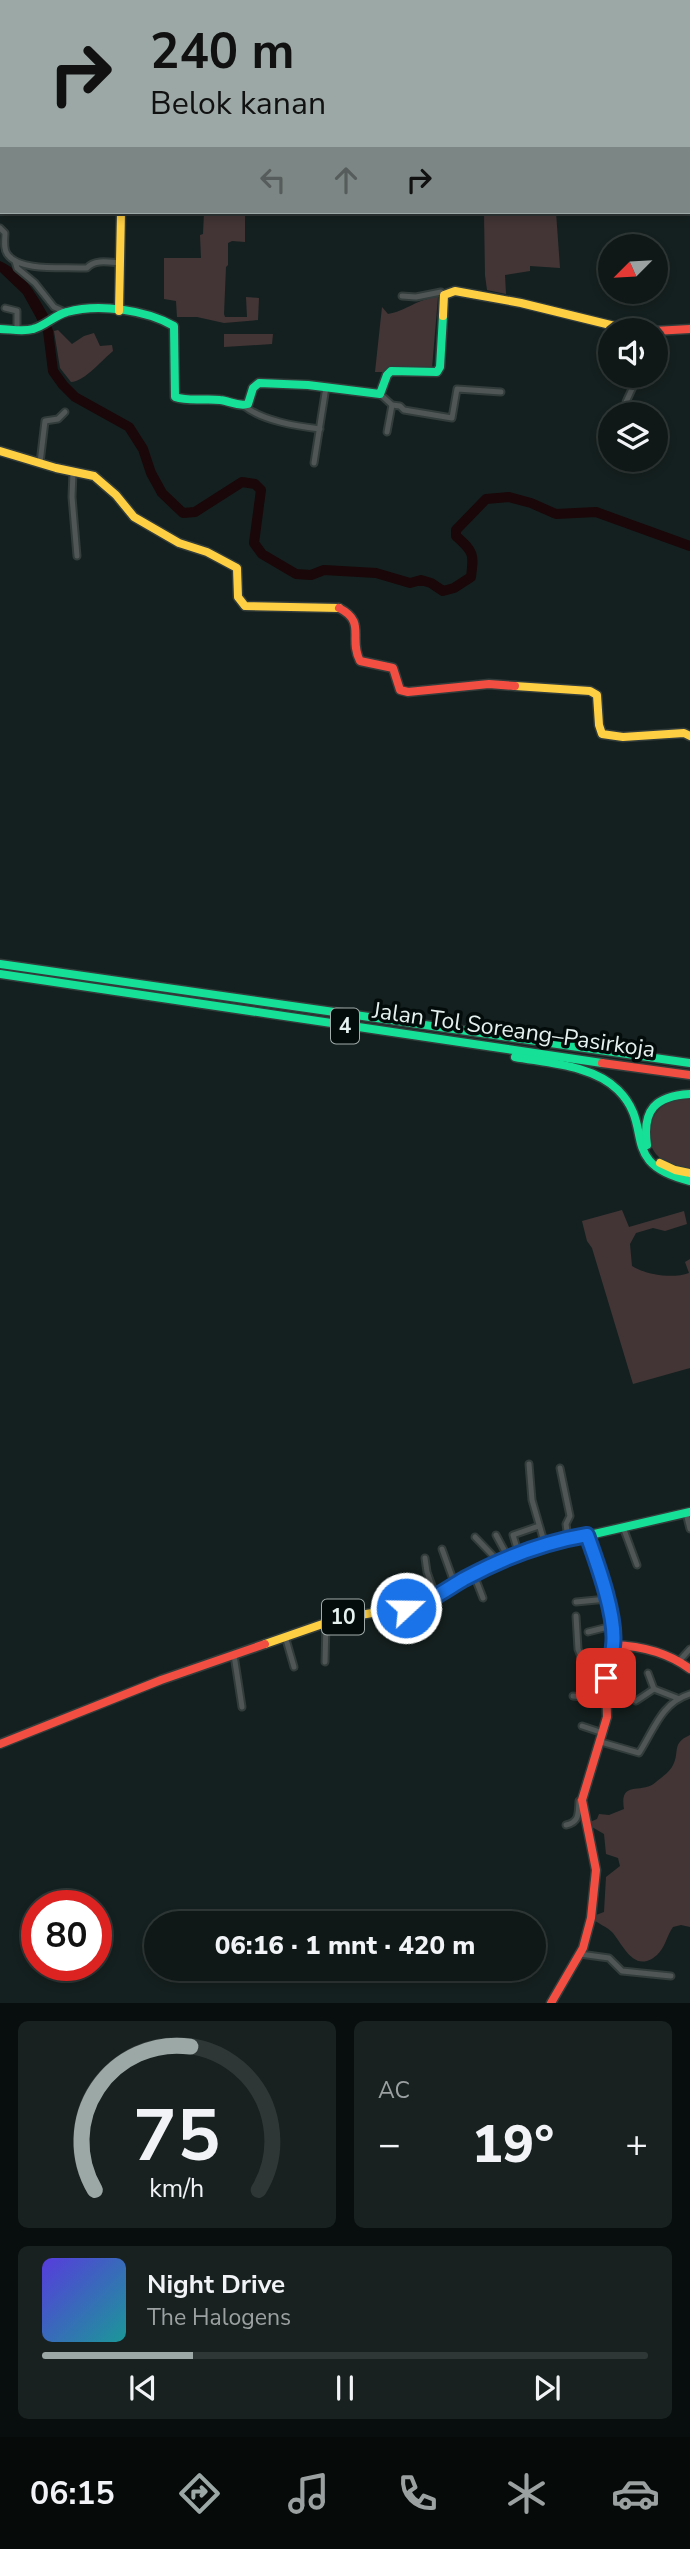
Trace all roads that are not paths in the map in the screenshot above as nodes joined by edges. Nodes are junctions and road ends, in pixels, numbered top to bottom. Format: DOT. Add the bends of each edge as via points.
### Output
graph roads {
  1 [pos="121,214"];
  2 [pos="0,228"];
  3 [pos="15,261"];
  4 [pos="120,262"];
  5 [pos="444,295"];
  6 [pos="402,296"];
  7 [pos="5,308"];
  8 [pos="119,311"];
  9 [pos="67,312"];
  10 [pos="598,322"];
  11 [pos="0,329"];
  12 [pos="17,329"];
  13 [pos="690,329"];
  14 [pos="668,331"];
  15 [pos="326,387"];
  16 [pos="501,392"];
  17 [pos="380,394"];
  18 [pos="392,405"];
  19 [pos="244,406"];
  20 [pos="65,412"];
  21 [pos="320,429"];
  22 [pos="387,432"];
  23 [pos="0,451"];
  24 [pos="40,463"];
  25 [pos="314,463"];
  26 [pos="73,472"];
  27 [pos="77,556"];
  28 [pos="690,736"];
  29 [pos="0,964"];
  30 [pos="0,974"];
  31 [pos="478,1046"];
  32 [pos="690,1063"];
  33 [pos="690,1075"];
  34 [pos="690,1094"];
  35 [pos="690,1173"];
  36 [pos="690,1181"];
  37 [pos="529,1464"];
  38 [pos="560,1468"];
  39 [pos="688,1512"];
  40 [pos="539,1526"];
  41 [pos="690,1529"];
  42 [pos="625,1532"];
  43 [pos="496,1535"];
  44 [pos="587,1535"];
  45 [pos="475,1537"];
  46 [pos="568,1538"];
  47 [pos="545,1545"];
  48 [pos="442,1549"];
  49 [pos="519,1555"];
  50 [pos="425,1558"];
  51 [pos="509,1559"];
  52 [pos="499,1562"];
  53 [pos="637,1565"];
  54 [pos="474,1575"];
  55 [pos="456,1585"];
  56 [pos="436,1597"];
  57 [pos="483,1598"];
  58 [pos="607,1599"];
  59 [pos="576,1602"];
  60 [pos="576,1616"];
  61 [pos="326,1623"];
  62 [pos="612,1626"];
  63 [pos="588,1632"];
  64 [pos="285,1636"];
  65 [pos="614,1645"];
  66 [pos="690,1649"];
  67 [pos="234,1654"];
  68 [pos="680,1660"];
  69 [pos="325,1662"];
  70 [pos="609,1665"];
  71 [pos="294,1667"];
  72 [pos="690,1669"];
  73 [pos="648,1674"];
  74 [pos="583,1675"];
  75 [pos="654,1689"];
  76 [pos="690,1694"];
  77 [pos="573,1696"];
  78 [pos="582,1697"];
  79 [pos="677,1698"];
  80 [pos="608,1700"];
  81 [pos="636,1701"];
  82 [pos="242,1707"];
  83 [pos="582,1726"];
  84 [pos="602,1737"];
  85 [pos="0,1744"];
  86 [pos="583,1791"];
  87 [pos="566,1825"];
  88 [pos="580,1954"];
  89 [pos="671,1976"];
  90 [pos="551,2003"];
  1 -- 4 [label="main road"];
  2 -- 3 [label="street" via="5,233 5,251"];
  3 -- 4 [label="street" via="80,268"];
  3 -- 9 [label="street" via="54,307"];
  4 -- 8 [label="main road"];
  5 -- 6 [label="street"];
  5 -- 10 [label="main road" via="471,293"];
  5 -- 17 [label="main road" via="439,371 389,372"];
  7 -- 12 [label="street" via="17,311"];
  8 -- 9 [label="main road"];
  8 -- 19 [label="main road" via="174,326 174,392 178,399 214,399"];
  9 -- 12 [label="main road" via="35,328"];
  11 -- 12 [label="main road"];
  13 -- 14 [label="main road"];
  15 -- 17 [label="main road"];
  15 -- 19 [label="main road" via="259,383"];
  15 -- 21 [label="street"];
  16 -- 18 [label="street" via="457,389 452,418"];
  17 -- 18 [label="street"];
  18 -- 22 [label="street"];
  19 -- 21 [label="street" via="272,419"];
  20 -- 24 [label="street" via="58,419 45,421"];
  21 -- 25 [label="street"];
  23 -- 24 [label="main road"];
  24 -- 26 [label="main road"];
  26 -- 27 [label="street"];
  26 -- 28 [label="main road" via="89,474 103,483 134,517 237,568 238,597 245,606 344,610 355,621 358,659 393,668 400,690 488,684 590,691 597,695 602,734"];
  29 -- 32 [label="main road, Jalan Tol Soreang–Pasirkoja / 4"];
  30 -- 31 [label="main road, Jalan Tol Soreang–Pasirkoja / 4"];
  31 -- 33 [label="main road, Jalan Tol Soreang–Pasirkoja / 4"];
  31 -- 36 [label="main road" via="579,1070 611,1084 628,1102 649,1162 668,1175"];
  34 -- 35 [label="main road" via="663,1098 650,1110 644,1126 647,1147 655,1159"];
  37 -- 40 [label="street"];
  38 -- 46 [label="street" via="570,1516"];
  39 -- 41 [label="street"];
  39 -- 42 [label="main road, 10"];
  40 -- 47 [label="street"];
  40 -- 49 [label="street" via="513,1535"];
  42 -- 44 [label="main road, 10"];
  42 -- 53 [label="street"];
  43 -- 51 [label="street"];
  44 -- 46 [label="main road, 10"];
  44 -- 58 [label="main road"];
  45 -- 52 [label="street"];
  46 -- 47 [label="main road, 10"];
  47 -- 49 [label="main road, 10"];
  48 -- 55 [label="street"];
  49 -- 51 [label="main road, 10"];
  50 -- 56 [label="street"];
  51 -- 52 [label="main road, 10"];
  52 -- 54 [label="main road, 10"];
  54 -- 55 [label="main road, 10"];
  54 -- 57 [label="street"];
  55 -- 56 [label="main road, 10"];
  56 -- 61 [label="main road, 10" via="419,1605"];
  58 -- 59 [label="street"];
  58 -- 62 [label="main road"];
  60 -- 70 [label="street" via="582,1659"];
  61 -- 64 [label="main road, 10"];
  61 -- 69 [label="street"];
  62 -- 63 [label="street"];
  62 -- 65 [label="main road"];
  64 -- 67 [label="main road, 10"];
  64 -- 71 [label="street"];
  65 -- 68 [label="main road" via="652,1649"];
  65 -- 70 [label="main road"];
  66 -- 68 [label="street"];
  67 -- 82 [label="street"];
  67 -- 85 [label="main road, 10"];
  68 -- 72 [label="main road"];
  70 -- 80 [label="main road"];
  73 -- 75 [label="street"];
  74 -- 78 [label="street"];
  75 -- 79 [label="street"];
  75 -- 81 [label="street"];
  76 -- 79 [label="street"];
  77 -- 78 [label="street"];
  78 -- 80 [label="street"];
  79 -- 84 [label="street" via="660,1715 639,1754"];
  80 -- 84 [label="main road"];
  83 -- 84 [label="street"];
  84 -- 86 [label="main road"];
  86 -- 87 [label="street" via="578,1817"];
  86 -- 88 [label="main road" via="596,1870 588,1933"];
  88 -- 89 [label="street" via="609,1958 622,1970"];
  88 -- 90 [label="main road"];
}
